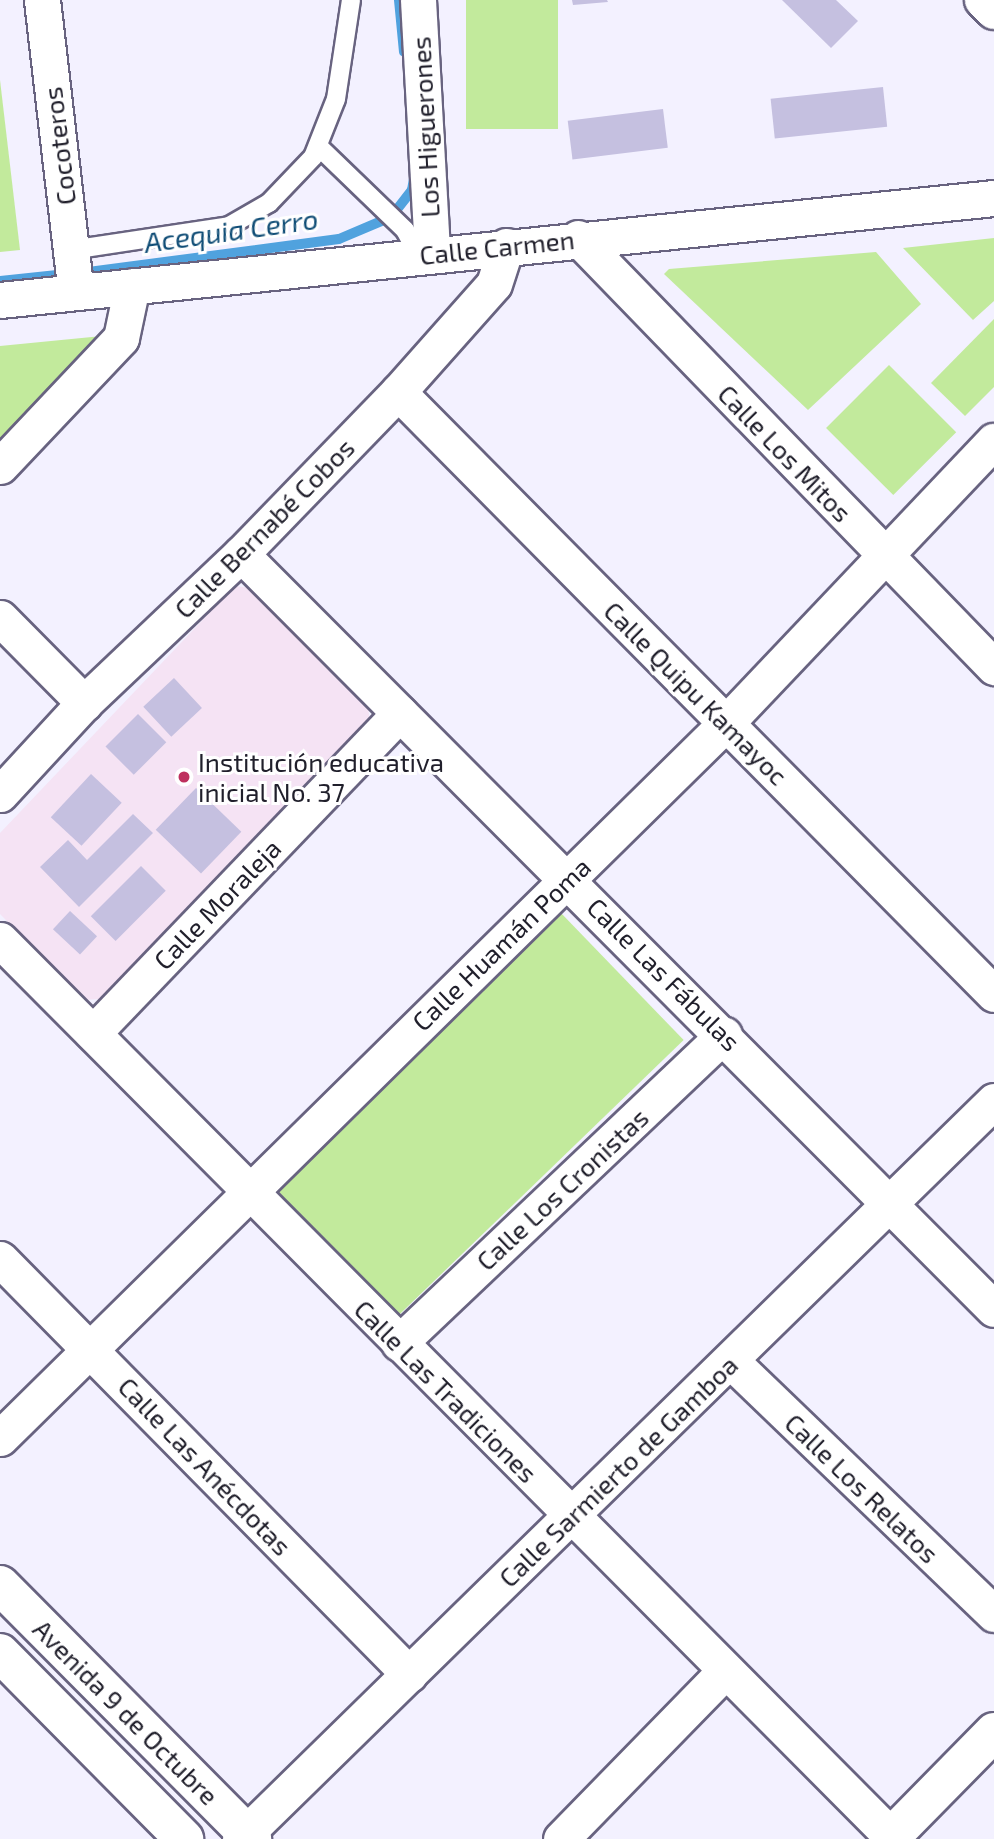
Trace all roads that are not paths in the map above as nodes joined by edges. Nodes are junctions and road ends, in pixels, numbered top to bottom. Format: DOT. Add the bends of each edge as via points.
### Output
graph roads {
  1 [pos="42,0"];
  2 [pos="351,0"];
  3 [pos="418,0"];
  4 [pos="984,0"];
  5 [pos="994,10"];
  6 [pos="317,146"];
  7 [pos="994,198"];
  8 [pos="578,238"];
  9 [pos="506,246"];
  10 [pos="71,250"];
  11 [pos="426,255"];
  12 [pos="132,286"];
  13 [pos="76,292"];
  14 [pos="0,300"];
  15 [pos="398,392"];
  16 [pos="994,442"];
  17 [pos="0,466"];
  18 [pos="241,554"];
  19 [pos="884,556"];
  20 [pos="0,618"];
  21 [pos="994,667"];
  22 [pos="84,704"];
  23 [pos="400,713"];
  24 [pos="726,723"];
  25 [pos="0,794"];
  26 [pos="569,879"];
  27 [pos="0,940"];
  28 [pos="994,994"];
  29 [pos="93,1033"];
  30 [pos="724,1035"];
  31 [pos="994,1101"];
  32 [pos="248,1190"];
  33 [pos="892,1205"];
  34 [pos="0,1259"];
  35 [pos="994,1309"];
  36 [pos="399,1343"];
  37 [pos="90,1348"];
  38 [pos="731,1361"];
  39 [pos="0,1438"];
  40 [pos="570,1517"];
  41 [pos="0,1586"];
  42 [pos="994,1614"];
  43 [pos="0,1653"];
  44 [pos="724,1672"];
  45 [pos="409,1674"];
  46 [pos="994,1732"];
  47 [pos="994,1770"];
  48 [pos="246,1837"];
  49 [pos="900,1838"];
  50 [pos="184,1839"];
  51 [pos="561,1839"];
  1 -- 10 [label="street, Cocoteros"];
  2 -- 6 [label="lane" via="336,99"];
  3 -- 11 [label="street, Los Higuerones"];
  4 -- 5 [label="street"];
  6 -- 10 [label="lane" via="313,158 269,203 229,226"];
  6 -- 11 [label="lane"];
  7 -- 8 [label="street, Calle Carmen"];
  8 -- 9 [label="street, Calle Carmen"];
  8 -- 19 [label="street, Calle Los Mitos"];
  9 -- 11 [label="street, Calle Carmen"];
  9 -- 15 [label="street, Calle Bernabé Cobos" via="494,284"];
  10 -- 13 [label="street, Cocoteros"];
  11 -- 12 [label="street, Calle Carmen"];
  12 -- 13 [label="street, Calle Carmen"];
  12 -- 17 [label="street" via="121,338"];
  13 -- 14 [label="street, Calle Carmen"];
  15 -- 18 [label="street, Calle Bernabé Cobos"];
  15 -- 24 [label="street, Calle Quipu Kamayoc"];
  16 -- 19 [label="street, Calle Huamán Poma"];
  18 -- 22 [label="street, Calle Bernabé Cobos"];
  18 -- 23 [label="street, Calle Las Fábulas"];
  19 -- 21 [label="street, Calle Los Mitos"];
  19 -- 24 [label="street, Calle Huamán Poma"];
  20 -- 22 [label="street"];
  22 -- 25 [label="street, Calle Bernabé Cobos"];
  23 -- 26 [label="street, Calle Las Fábulas"];
  23 -- 29 [label="street, Calle Moraleja"];
  24 -- 26 [label="street, Calle Huamán Poma"];
  24 -- 28 [label="street, Calle Quipu Kamayoc"];
  26 -- 30 [label="street, Calle Las Fábulas"];
  26 -- 32 [label="street, Calle Huamán Poma"];
  27 -- 29 [label="street, Calle Las Tradiciones"];
  29 -- 32 [label="street, Calle Las Tradiciones"];
  30 -- 33 [label="street, Calle Las Fábulas"];
  30 -- 36 [label="street, Calle Los Cronistas"];
  31 -- 33 [label="street, Calle Sarmierto de Gamboa"];
  32 -- 36 [label="street, Calle Las Tradiciones"];
  32 -- 37 [label="street, Calle Huamán Poma"];
  33 -- 35 [label="street, Calle Las Fábulas"];
  33 -- 38 [label="street, Calle Sarmierto de Gamboa"];
  34 -- 37 [label="street, Calle Las Anécdotas"];
  36 -- 40 [label="street, Calle Las Tradiciones"];
  37 -- 39 [label="street, Calle Huamán Poma"];
  37 -- 45 [label="street, Calle Las Anécdotas"];
  38 -- 40 [label="street, Calle Sarmierto de Gamboa"];
  38 -- 42 [label="street, Calle Los Relatos"];
  40 -- 44 [label="street, Calle Las Tradiciones"];
  40 -- 45 [label="street, Calle Sarmierto de Gamboa"];
  41 -- 48 [label="street, Avenida 9 de Octubre"];
  43 -- 50 [label="street, Avenida 9 de Octubre"];
  44 -- 49 [label="street, Calle Las Tradiciones"];
  44 -- 51 [label="street"];
  45 -- 48 [label="street, Calle Sarmierto de Gamboa"];
  46 -- 49 [label="street"];
  47 -- 49 [label="street"];
}
